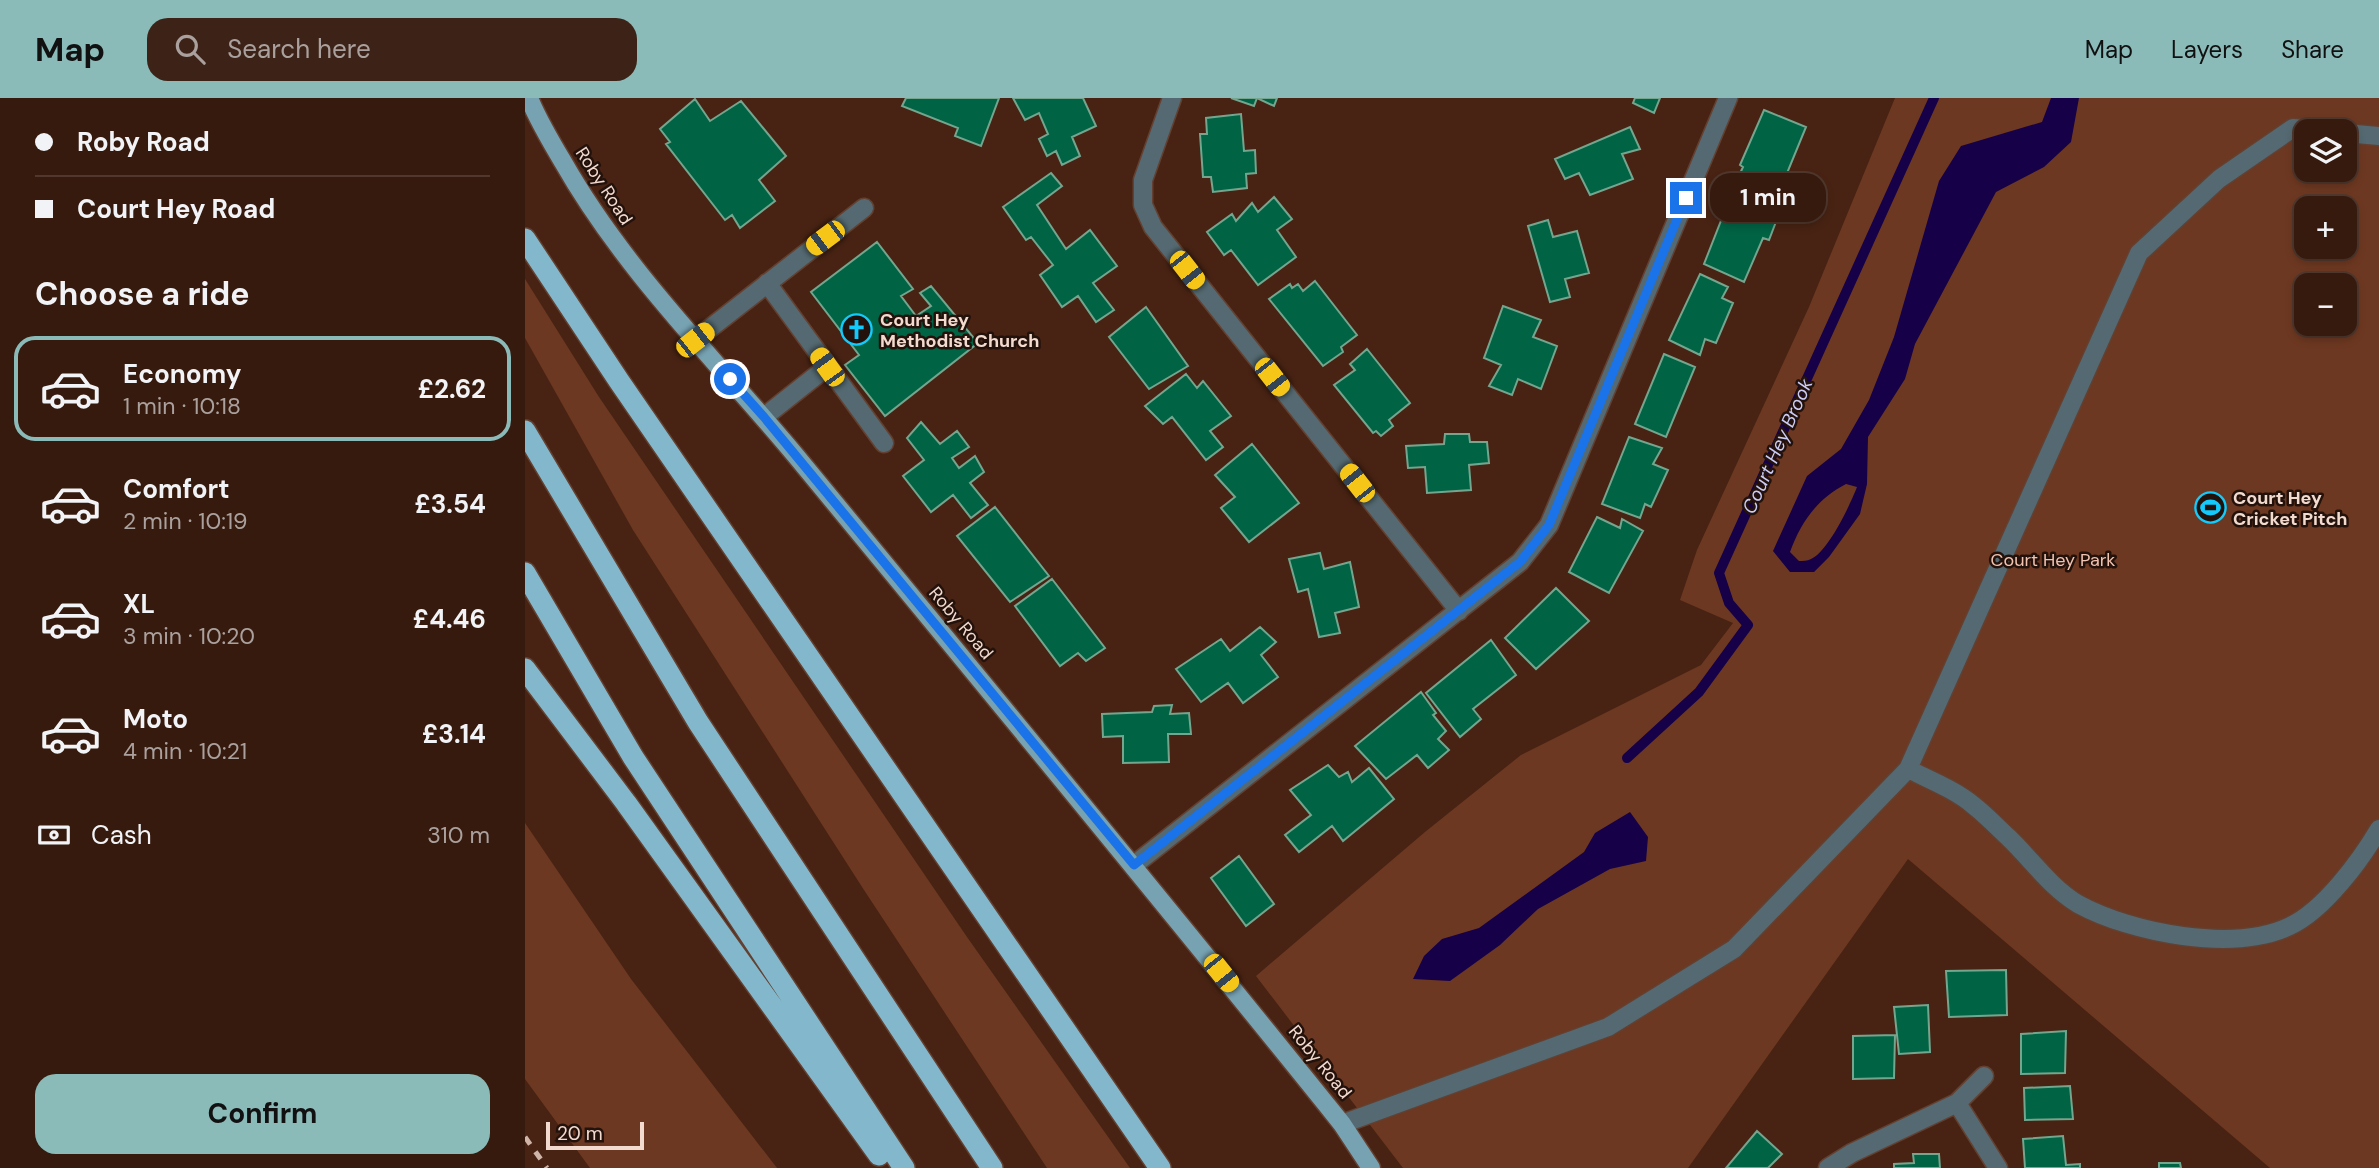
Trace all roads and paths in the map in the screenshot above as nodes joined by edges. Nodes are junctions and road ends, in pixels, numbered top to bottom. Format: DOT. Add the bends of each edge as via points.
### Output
graph roads {
  1 [pos="529,98"];
  2 [pos="1172,98"];
  3 [pos="1728,98"];
  4 [pos="2294,128"];
  5 [pos="2357,134"];
  6 [pos="2379,136"];
  7 [pos="864,208"];
  8 [pos="525,239"];
  9 [pos="767,283"];
  10 [pos="695,340"];
  11 [pos="827,367"];
  12 [pos="764,417"];
  13 [pos="525,431"];
  14 [pos="884,443"];
  15 [pos="525,573"];
  16 [pos="1459,611"];
  17 [pos="525,668"];
  18 [pos="1908,769"];
  19 [pos="2379,829"];
  20 [pos="1134,865"];
  21 [pos="1983,1076"];
  22 [pos="1957,1103"];
  23 [pos="1342,1124"];
  24 [pos="889,1168"];
  25 [pos="904,1168"];
  26 [pos="992,1168"];
  27 [pos="1160,1168"];
  28 [pos="1371,1168"];
  29 [pos="1828,1168"];
  30 [pos="1998,1168"];
  1 -- 10 [label="main road, Roby Road" via="577,188 621,251"];
  2 -- 16 [label="street" via="1143,180 1143,205 1153,227"];
  3 -- 16 [label="street" via="1549,525 1520,562"];
  4 -- 18 [label="street" via="2219,179 2139,253"];
  5 -- 6 [label="street"];
  7 -- 9 [label="street"];
  8 -- 27 [label="highway"];
  9 -- 10 [label="street"];
  9 -- 11 [label="street"];
  10 -- 12 [label="main road, Roby Road"];
  11 -- 12 [label="street"];
  11 -- 14 [label="street"];
  12 -- 20 [label="main road, Roby Road"];
  13 -- 26 [label="highway" via="698,722"];
  15 -- 25 [label="highway" via="633,757"];
  16 -- 20 [label="street"];
  17 -- 24 [label="highway"];
  18 -- 19 [label="street" via="1972,804 2044,877 2077,903 2127,924 2196,937 2249,937 2291,926 2318,907"];
  18 -- 23 [label="street" via="1734,949 1608,1027"];
  20 -- 23 [label="main road, Roby Road"];
  21 -- 22 [label="street"];
  22 -- 29 [label="street"];
  22 -- 30 [label="street"];
  23 -- 28 [label="main road, Roby Road"];
}
